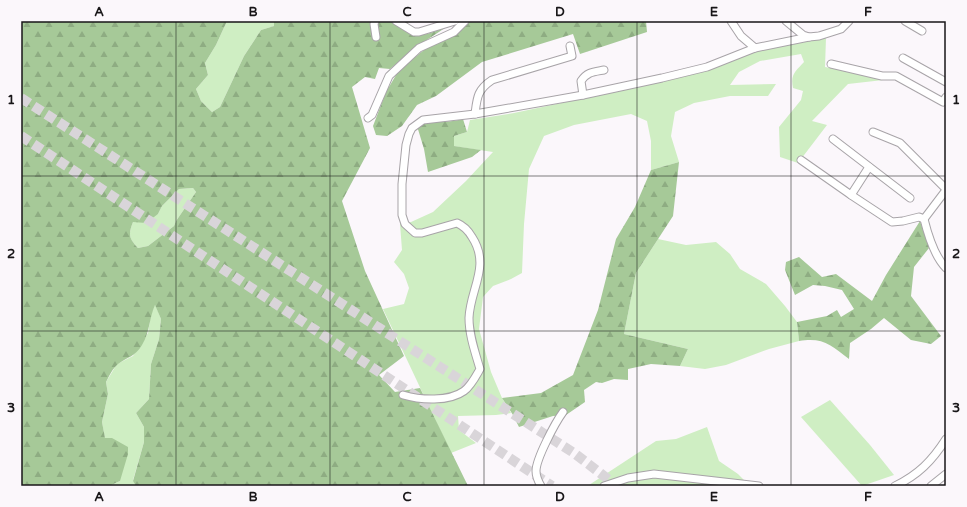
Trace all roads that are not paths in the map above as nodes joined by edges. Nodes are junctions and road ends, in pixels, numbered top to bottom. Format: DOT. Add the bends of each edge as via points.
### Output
graph roads {
  1 [pos="375,21"];
  2 [pos="396,21"];
  3 [pos="455,21"];
  4 [pos="465,21"];
  5 [pos="731,21"];
  6 [pos="786,21"];
  7 [pos="849,21"];
  8 [pos="904,21"];
  9 [pos="922,31"];
  10 [pos="376,37"];
  11 [pos="809,37"];
  12 [pos="570,46"];
  13 [pos="755,48"];
  14 [pos="903,58"];
  15 [pos="831,64"];
  16 [pos="604,70"];
  17 [pos="946,82"];
  18 [pos="583,95"];
  19 [pos="946,97"];
  20 [pos="475,114"];
  21 [pos="368,118"];
  22 [pos="873,132"];
  23 [pos="832,139"];
  24 [pos="801,160"];
  25 [pos="869,167"];
  26 [pos="946,190"];
  27 [pos="850,195"];
  28 [pos="910,198"];
  29 [pos="924,219"];
  30 [pos="946,268"];
  31 [pos="403,395"];
  32 [pos="563,412"];
  33 [pos="946,439"];
  34 [pos="946,474"];
  35 [pos="540,486"];
  36 [pos="604,486"];
  37 [pos="759,486"];
  38 [pos="895,486"];
  39 [pos="932,486"];
  1 -- 10 [label="street"];
  2 -- 3 [label="street" via="414,32"];
  4 -- 21 [label="street" via="454,32 419,48 389,76 372,115"];
  5 -- 13 [label="street" via="741,36"];
  6 -- 11 [label="street"];
  7 -- 11 [label="street" via="841,30"];
  8 -- 9 [label="street"];
  11 -- 13 [label="street"];
  12 -- 20 [label="street" via="572,56 492,80 484,85 478,94"];
  13 -- 18 [label="street" via="707,67"];
  14 -- 17 [label="street"];
  15 -- 19 [label="street" via="882,76 896,76 943,102"];
  16 -- 18 [label="street" via="584,76 581,81"];
  18 -- 20 [label="street"];
  20 -- 31 [label="street" via="423,120 412,128 403,162 402,215 407,227 415,233 457,223 468,230 474,240 479,256 480,273 469,317 480,369 467,389 453,396 431,399"];
  22 -- 26 [label="street" via="900,143"];
  23 -- 25 [label="street"];
  24 -- 27 [label="street"];
  25 -- 27 [label="street"];
  25 -- 28 [label="street"];
  26 -- 29 [label="street"];
  27 -- 29 [label="street" via="892,222 919,217"];
  29 -- 30 [label="street" via="940,263"];
  32 -- 35 [label="street" via="555,423 538,463 536,471"];
  33 -- 38 [label="street" via="926,466"];
  34 -- 39 [label="street"];
  36 -- 37 [label="street" via="628,478 654,474"];
}
